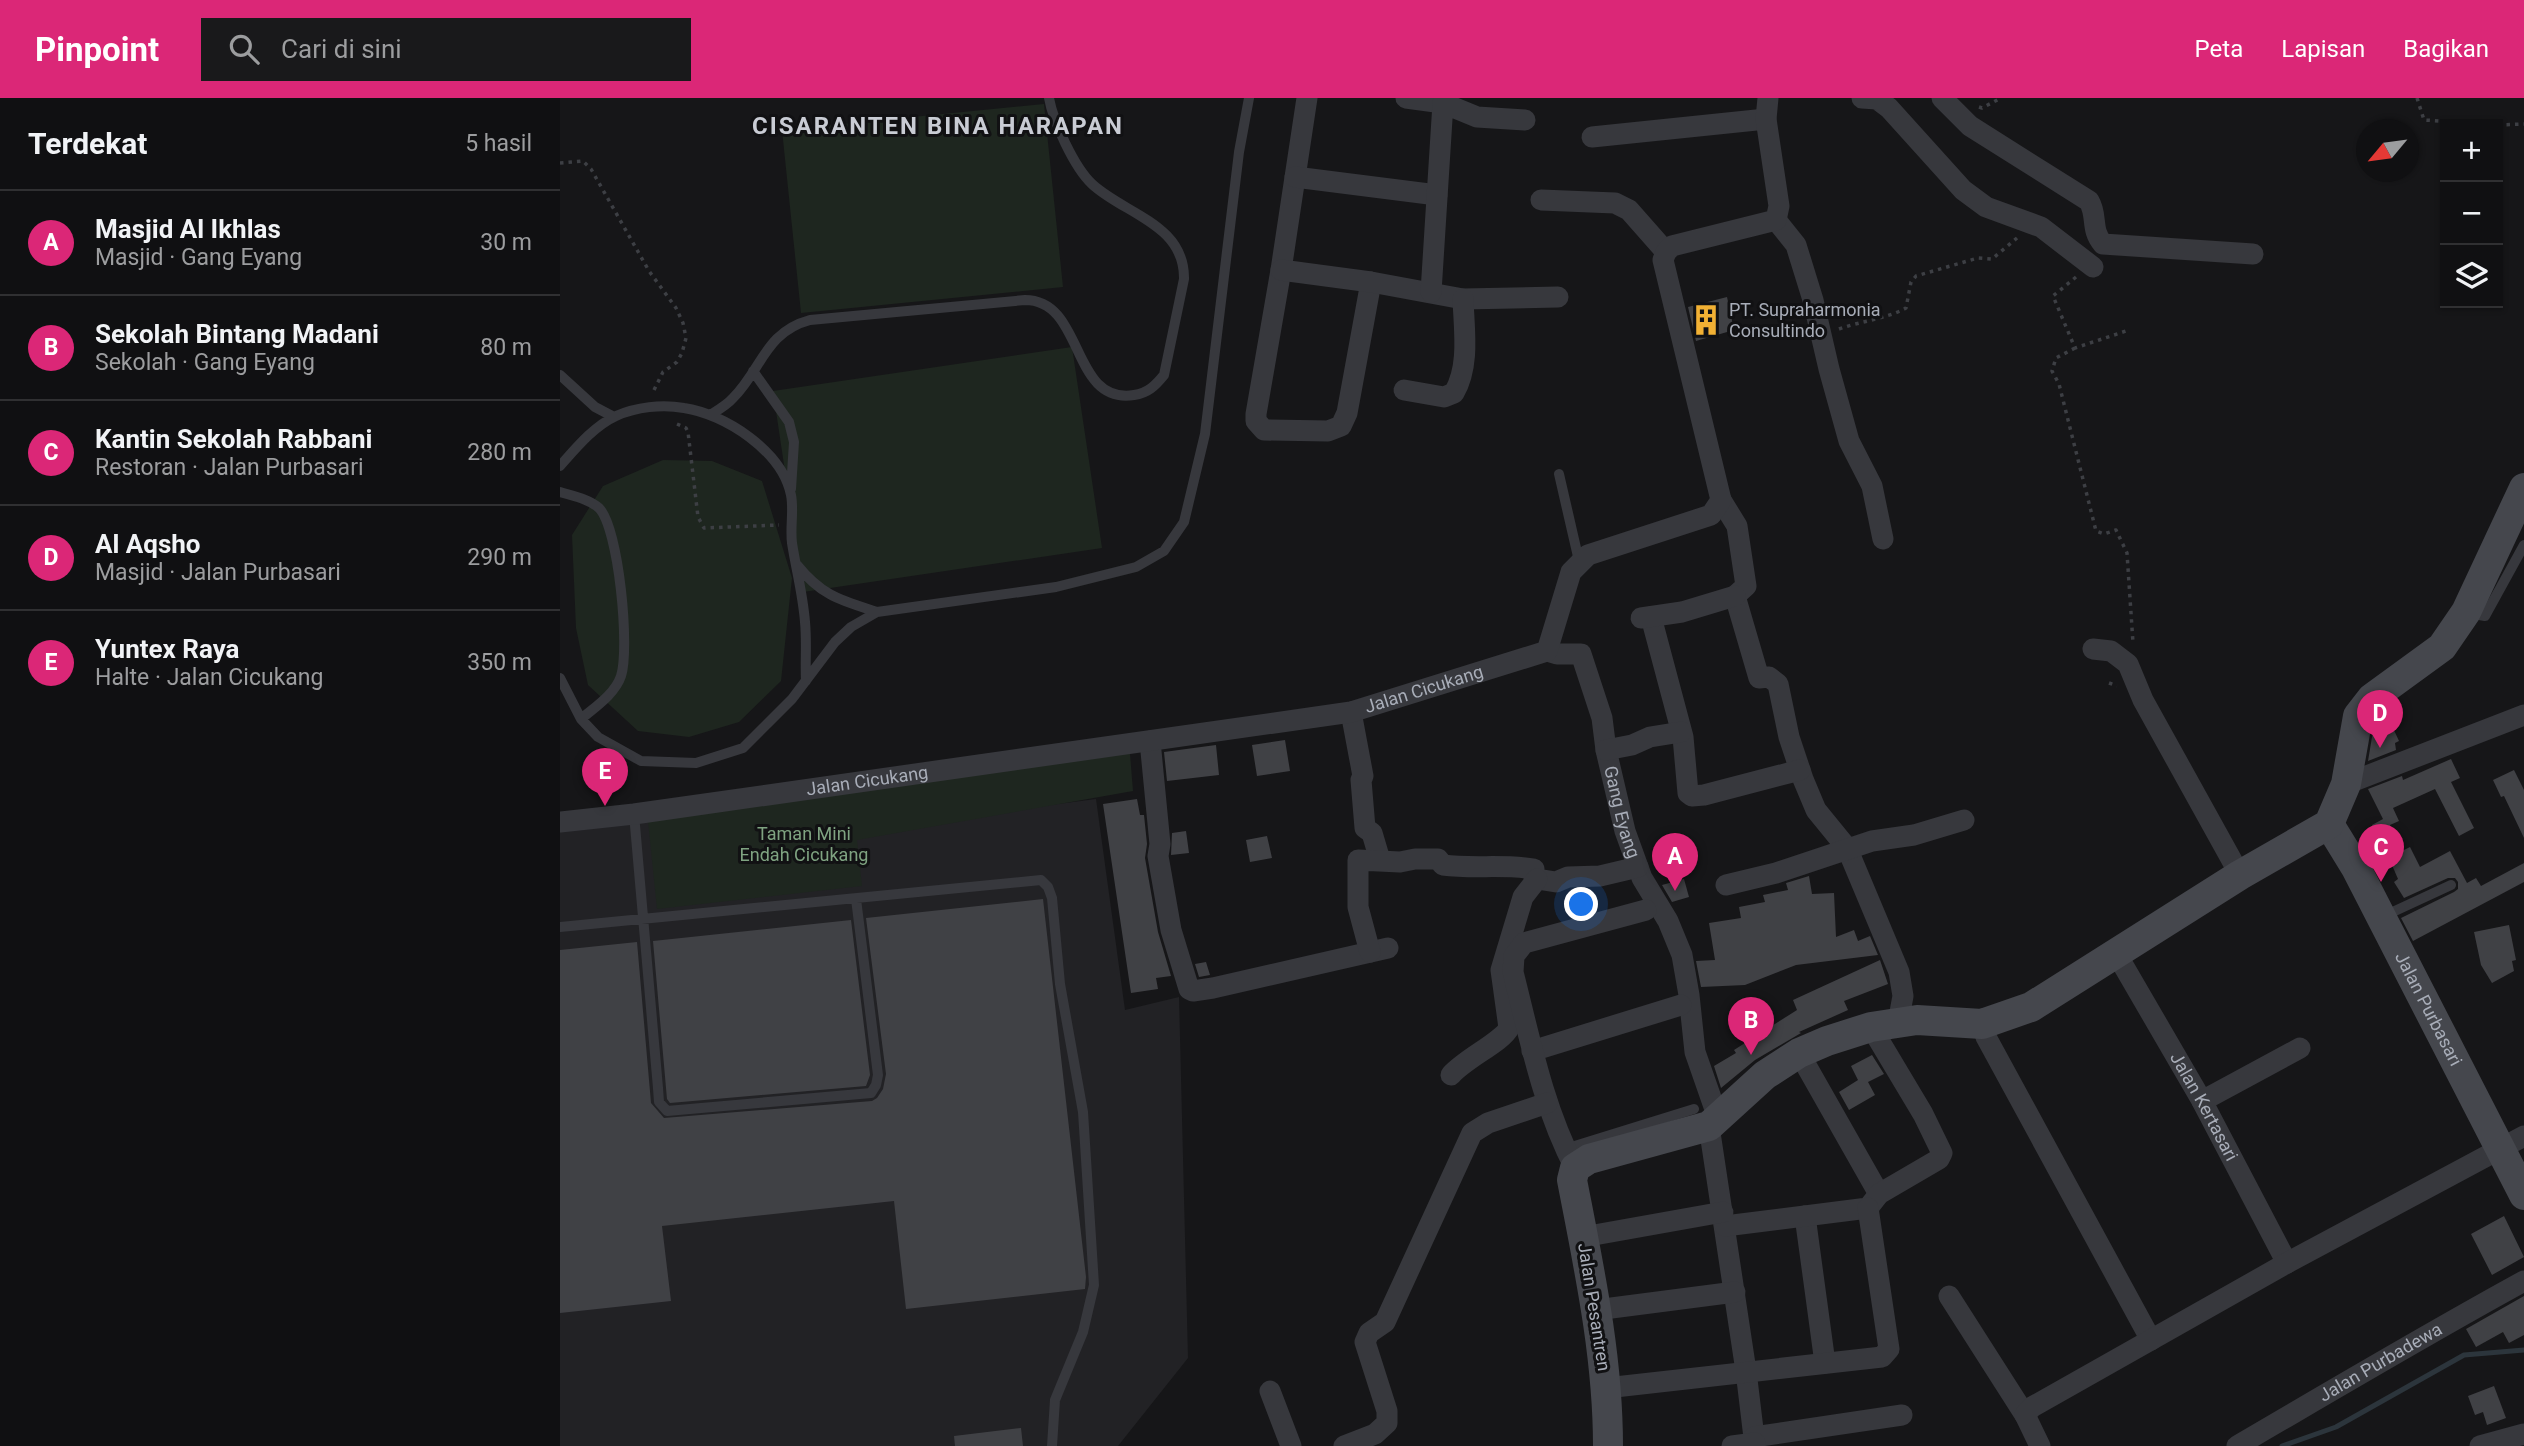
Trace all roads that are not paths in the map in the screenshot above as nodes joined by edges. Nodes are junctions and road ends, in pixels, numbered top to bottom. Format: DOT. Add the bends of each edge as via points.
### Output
graph roads {
  1 [pos="1049,98"];
  2 [pos="1249,98"];
  3 [pos="1307,98"];
  4 [pos="1406,98"];
  5 [pos="1862,98"];
  6 [pos="1941,98"];
  7 [pos="1457,104"];
  8 [pos="1767,109"];
  9 [pos="1525,120"];
  10 [pos="1592,137"];
  11 [pos="1295,177"];
  12 [pos="1437,195"];
  13 [pos="1541,200"];
  14 [pos="1776,220"];
  15 [pos="1666,252"];
  16 [pos="2253,254"];
  17 [pos="2093,267"];
  18 [pos="1281,270"];
  19 [pos="1371,282"];
  20 [pos="1431,292"];
  21 [pos="1559,297"];
  22 [pos="1463,299"];
  23 [pos="754,371"];
  24 [pos="560,375"];
  25 [pos="1404,390"];
  26 [pos="710,415"];
  27 [pos="614,417"];
  28 [pos="560,466"];
  29 [pos="1559,474"];
  30 [pos="560,492"];
  31 [pos="791,494"];
  32 [pos="1721,500"];
  33 [pos="2521,505"];
  34 [pos="1883,539"];
  35 [pos="2524,544"];
  36 [pos="1579,561"];
  37 [pos="797,565"];
  38 [pos="1735,596"];
  39 [pos="877,612"];
  40 [pos="2466,612"];
  41 [pos="2092,649"];
  42 [pos="1547,651"];
  43 [pos="560,678"];
  44 [pos="806,681"];
  45 [pos="1351,712"];
  46 [pos="2524,715"];
  47 [pos="581,719"];
  48 [pos="1681,732"];
  49 [pos="1150,741"];
  50 [pos="1606,750"];
  51 [pos="1800,770"];
  52 [pos="2346,784"];
  53 [pos="634,814"];
  54 [pos="1964,820"];
  55 [pos="560,822"];
  56 [pos="2329,824"];
  57 [pos="1847,848"];
  58 [pos="1380,860"];
  59 [pos="1638,867"];
  60 [pos="2240,875"];
  61 [pos="1537,879"];
  62 [pos="1726,885"];
  63 [pos="2451,885"];
  64 [pos="856,899"];
  65 [pos="1646,909"];
  66 [pos="2382,917"];
  67 [pos="643,918"];
  68 [pos="560,927"];
  69 [pos="2116,953"];
  70 [pos="1681,1005"];
  71 [pos="1982,1024"];
  72 [pos="1884,1025"];
  73 [pos="2300,1048"];
  74 [pos="1532,1051"];
  75 [pos="1799,1053"];
  76 [pos="1451,1075"];
  77 [pos="2202,1101"];
  78 [pos="1547,1103"];
  79 [pos="1707,1118"];
  80 [pos="2513,1142"];
  81 [pos="1570,1159"];
  82 [pos="2524,1195"];
  83 [pos="1873,1201"];
  84 [pos="1805,1216"];
  85 [pos="1724,1219"];
  86 [pos="1583,1237"];
  87 [pos="2287,1263"];
  88 [pos="2524,1281"];
  89 [pos="1735,1292"];
  90 [pos="1949,1296"];
  91 [pos="1596,1310"];
  92 [pos="2151,1340"];
  93 [pos="1825,1363"];
  94 [pos="1746,1371"];
  95 [pos="1606,1388"];
  96 [pos="1270,1391"];
  97 [pos="1902,1415"];
  98 [pos="2025,1415"];
  99 [pos="2524,1434"];
  100 [pos="1828,1436"];
  101 [pos="1755,1442"];
  102 [pos="1052,1446"];
  103 [pos="1292,1446"];
  104 [pos="1343,1446"];
  105 [pos="1608,1446"];
  106 [pos="1732,1446"];
  107 [pos="2040,1446"];
  108 [pos="2237,1446"];
  109 [pos="2480,1446"];
  1 -- 23 [label="lane" via="1066,142 1090,182 1161,229 1184,264 1164,375 1155,387 1124,397 1096,383 1063,321 1035,300 810,320 782,334"];
  2 -- 39 [label="lane" via="1205,434 1184,522 1164,551 1136,567 1056,587"];
  3 -- 11 [label="street"];
  4 -- 7 [label="street"];
  5 -- 17 [label="street" via="1877,99 1889,108 1963,190 1986,207 2041,227"];
  6 -- 16 [label="street" via="1970,126 2089,201 2095,235 2103,244"];
  7 -- 9 [label="street" via="1477,117"];
  7 -- 12 [label="street"];
  8 -- 10 [label="street"];
  8 -- 14 [label="street" via="1779,206"];
  11 -- 12 [label="street"];
  11 -- 18 [label="street"];
  12 -- 20 [label="street"];
  13 -- 15 [label="street" via="1615,203 1629,210"];
  14 -- 15 [label="street" via="1672,246"];
  14 -- 34 [label="street" via="1796,245 1849,441 1872,486"];
  15 -- 32 [label="street" via="1663,260"];
  18 -- 19 [label="street"];
  18 -- 19 [label="street" via="1256,414 1264,430 1328,431 1341,426"];
  19 -- 20 [label="street"];
  20 -- 22 [label="street"];
  21 -- 22 [label="street"];
  22 -- 25 [label="street" via="1464,367 1454,393 1444,397"];
  23 -- 26 [label="lane" via="733,399"];
  23 -- 31 [label="lane" via="789,422 794,442"];
  24 -- 27 [label="lane" via="595,407"];
  26 -- 27 [label="lane" via="683,407 645,407"];
  26 -- 31 [label="lane" via="762,446"];
  27 -- 28 [label="lane" via="583,440"];
  29 -- 36 [label="lane"];
  30 -- 47 [label="lane" via="586,500 607,520 623,621 621,678"];
  31 -- 37 [label="lane"];
  32 -- 36 [label="street" via="1711,515"];
  32 -- 38 [label="street" via="1737,526 1745,566 1746,586"];
  33 -- 40 [label="street"];
  35 -- 40 [label="lane" via="2485,616"];
  36 -- 42 [label="street" via="1571,572"];
  37 -- 39 [label="lane" via="824,592"];
  37 -- 44 [label="lane"];
  38 -- 48 [label="street" via="1646,618"];
  38 -- 51 [label="street" via="1759,678 1769,677 1778,684"];
  39 -- 44 [label="lane" via="850,627"];
  40 -- 52 [label="street" via="2442,648 2372,698 2358,716"];
  41 -- 60 [label="street" via="2111,651 2128,664 2143,700"];
  42 -- 45 [label="street, Jalan Cicukang"];
  42 -- 50 [label="street, Gang Eyang" via="1581,654 1602,718"];
  43 -- 47 [label="lane"];
  44 -- 47 [label="lane" via="743,748 696,763 641,761 598,737"];
  45 -- 49 [label="street, Jalan Cicukang"];
  45 -- 58 [label="street" via="1363,776 1365,828 1372,833"];
  46 -- 52 [label="street"];
  48 -- 50 [label="street"];
  48 -- 51 [label="street" via="1692,796"];
  49 -- 53 [label="street, Jalan Cicukang"];
  49 -- 58 [label="street" via="1158,856 1171,930 1189,989 1213,988 1379,950 1358,907 1358,860"];
  50 -- 59 [label="street, Gang Eyang"];
  51 -- 57 [label="street" via="1816,810"];
  52 -- 56 [label="street"];
  53 -- 55 [label="street, Jalan Cicukang"];
  53 -- 67 [label="lane"];
  54 -- 57 [label="street"];
  56 -- 60 [label="street"];
  56 -- 66 [label="street, Jalan Purbasari"];
  57 -- 62 [label="street"];
  57 -- 72 [label="street" via="1899,972 1903,996"];
  58 -- 61 [label="street" via="1438,859 1443,865 1470,868 1519,867 1534,869"];
  59 -- 61 [label="street" via="1556,882"];
  59 -- 79 [label="street, Gang Eyang" via="1682,955"];
  60 -- 69 [label="street"];
  61 -- 76 [label="street" via="1523,897 1501,970 1509,1028 1505,1036"];
  63 -- 66 [label="lane"];
  64 -- 67 [label="lane"];
  64 -- 67 [label="lane" via="876,1085 871,1093 769,1103 667,1111 660,1102"];
  64 -- 102 [label="lane" via="1041,880 1052,898 1060,984 1083,1112 1094,1285 1083,1332 1055,1400"];
  65 -- 74 [label="street" via="1524,943 1514,956 1513,972"];
  66 -- 80 [label="street, Jalan Purbasari"];
  67 -- 68 [label="lane"];
  69 -- 71 [label="street" via="2031,1007"];
  69 -- 77 [label="street, Jalan Kertasari"];
  70 -- 74 [label="street"];
  71 -- 72 [label="street" via="1917,1020"];
  71 -- 92 [label="street"];
  72 -- 75 [label="street"];
  72 -- 83 [label="street" via="1942,1153"];
  73 -- 77 [label="street"];
  74 -- 78 [label="street"];
  75 -- 79 [label="street"];
  75 -- 83 [label="street"];
  77 -- 87 [label="street, Jalan Kertasari"];
  78 -- 81 [label="street"];
  78 -- 104 [label="street" via="1472,1133 1385,1322 1369,1333 1366,1342 1387,1423 1375,1434"];
  79 -- 81 [label="street" via="1590,1158"];
  79 -- 85 [label="street, Gang Eyang"];
  80 -- 82 [label="street, Jalan Purbasari"];
  80 -- 87 [label="street"];
  81 -- 86 [label="street, Jalan Pesantren"];
  83 -- 84 [label="street"];
  83 -- 93 [label="street" via="1889,1349 1882,1357"];
  84 -- 85 [label="street"];
  84 -- 93 [label="street"];
  85 -- 86 [label="street"];
  85 -- 89 [label="street, Gang Eyang"];
  86 -- 91 [label="street, Jalan Pesantren"];
  87 -- 92 [label="street"];
  88 -- 108 [label="street, Jalan Purbadewa"];
  89 -- 91 [label="street"];
  89 -- 94 [label="street, Gang Eyang"];
  90 -- 98 [label="street"];
  91 -- 95 [label="street, Jalan Pesantren"];
  92 -- 98 [label="street" via="2032,1406"];
  93 -- 94 [label="street"];
  94 -- 95 [label="street"];
  94 -- 101 [label="street, Gang Eyang"];
  95 -- 105 [label="street, Jalan Pesantren"];
  96 -- 103 [label="street"];
  97 -- 100 [label="street"];
  98 -- 107 [label="street"];
  99 -- 109 [label="street"];
  100 -- 101 [label="street"];
  101 -- 106 [label="street"];
}
